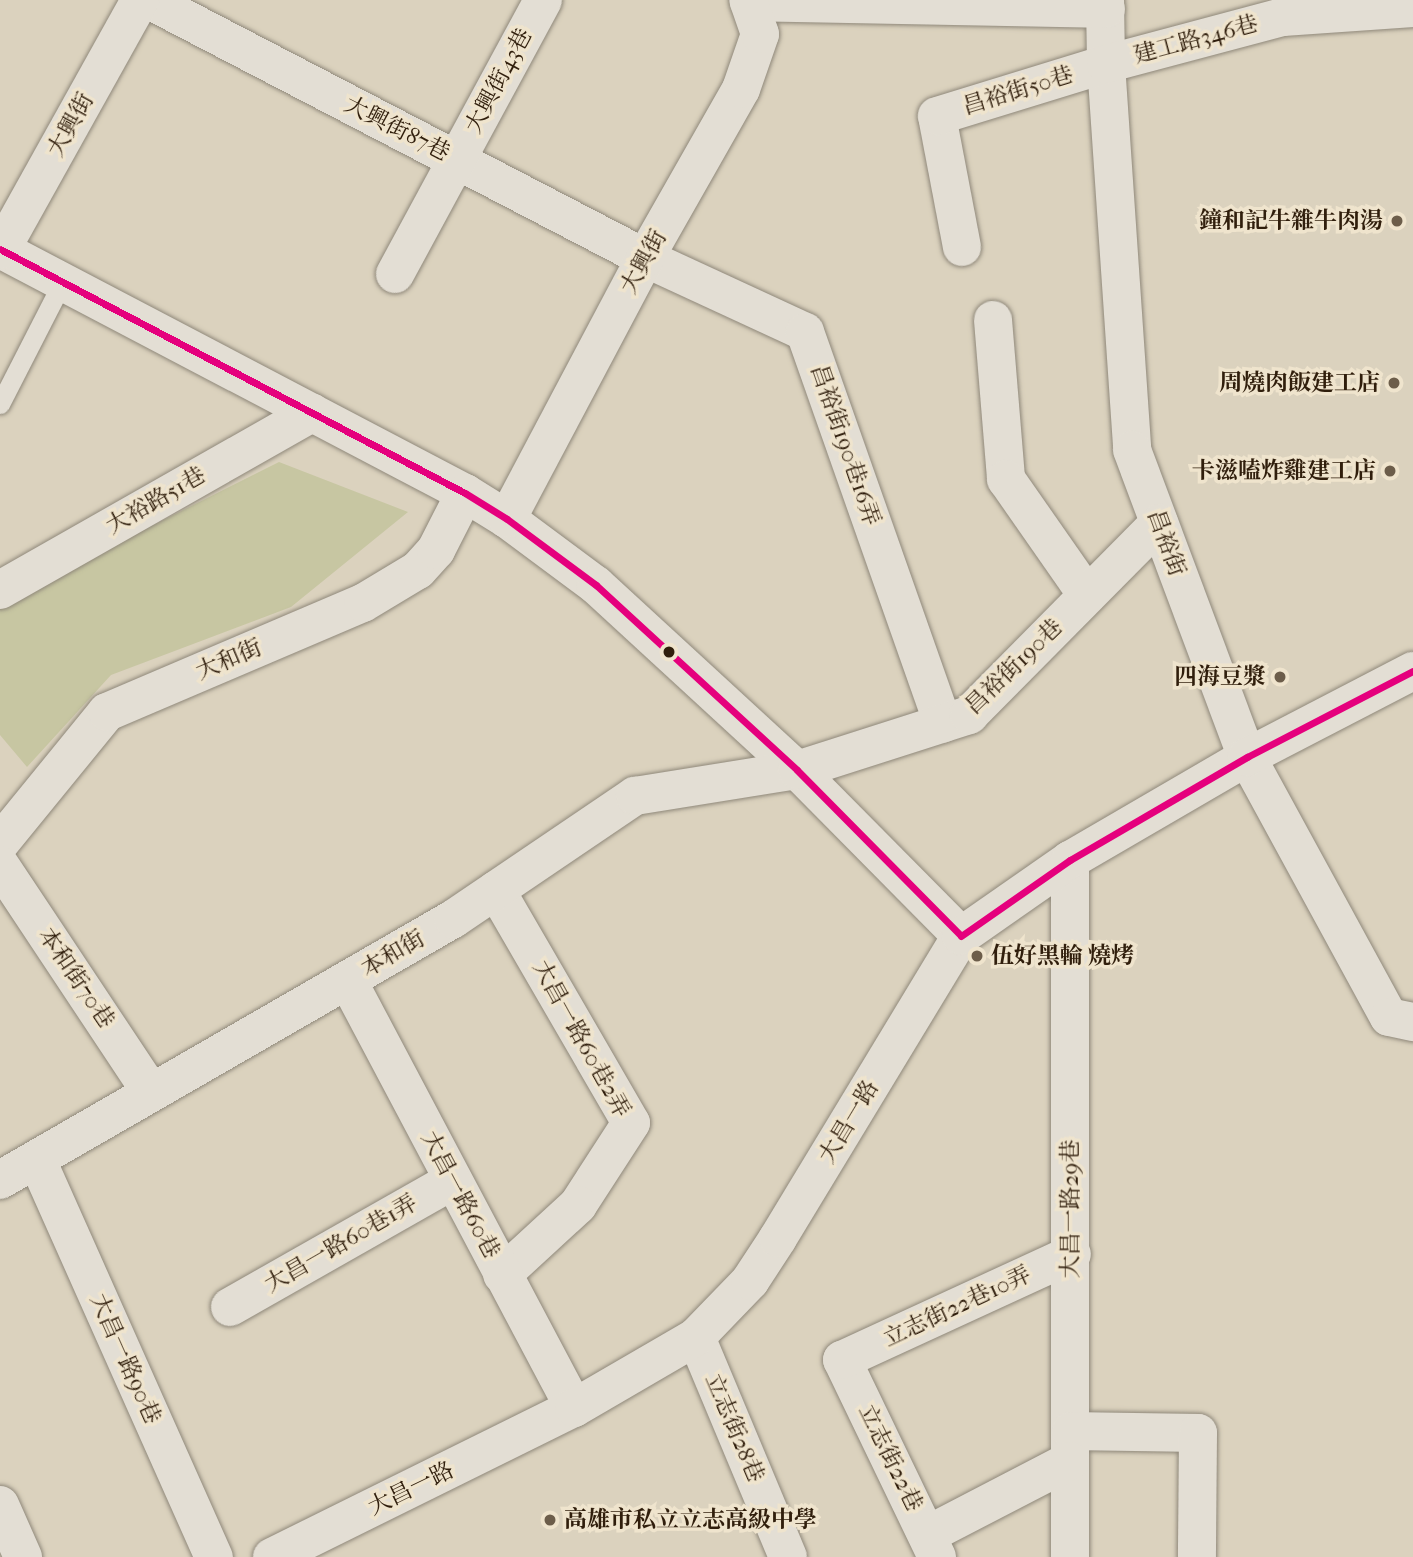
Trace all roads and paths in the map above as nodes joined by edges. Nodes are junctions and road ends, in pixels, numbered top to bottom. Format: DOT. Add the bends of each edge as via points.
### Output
graph roads {
  1 [pos="140,0"];
  2 [pos="149,0"];
  3 [pos="543,0"];
  4 [pos="749,1"];
  5 [pos="1105,4"];
  6 [pos="1283,8"];
  7 [pos="1413,8"];
  8 [pos="1106,64"];
  9 [pos="456,159"];
  10 [pos="962,247"];
  11 [pos="1,250"];
  12 [pos="645,258"];
  13 [pos="395,274"];
  14 [pos="63,281"];
  15 [pos="993,320"];
  16 [pos="0,404"];
  17 [pos="312,413"];
  18 [pos="465,493"];
  19 [pos="507,519"];
  20 [pos="1159,523"];
  21 [pos="0,590"];
  22 [pos="1087,595"];
  23 [pos="1413,671"];
  24 [pos="943,723"];
  25 [pos="1247,757"];
  26 [pos="797,770"];
  27 [pos="0,843"];
  28 [pos="1070,860"];
  29 [pos="0,865"];
  30 [pos="496,890"];
  31 [pos="961,936"];
  32 [pos="348,981"];
  33 [pos="1413,1022"];
  34 [pos="151,1091"];
  35 [pos="37,1160"];
  36 [pos="0,1180"];
  37 [pos="452,1181"];
  38 [pos="1072,1254"];
  39 [pos="502,1275"];
  40 [pos="230,1307"];
  41 [pos="696,1337"];
  42 [pos="842,1360"];
  43 [pos="574,1408"];
  44 [pos="1071,1446"];
  45 [pos="0,1504"];
  46 [pos="932,1546"];
  47 [pos="313,1548"];
  48 [pos="775,1552"];
  49 [pos="23,1557"];
  50 [pos="214,1557"];
  51 [pos="272,1557"];
  52 [pos="1070,1557"];
  53 [pos="1197,1557"];
  1 -- 11 [label="street, 大興街"];
  2 -- 9 [label="street, 大興街87巷"];
  3 -- 9 [label="street, 大興街43巷"];
  4 -- 5 [label="street"];
  4 -- 12 [label="street, 大興街" via="760,34 741,89"];
  5 -- 8 [label="street, 昌裕街"];
  6 -- 7 [label="street, 建工路346巷"];
  6 -- 8 [label="street, 建工路346巷"];
  8 -- 10 [label="street, 昌裕街50巷" via="937,116"];
  8 -- 20 [label="street, 昌裕街" via="1132,450"];
  9 -- 12 [label="street, 大興街87巷"];
  9 -- 13 [label="street, 大興街43巷"];
  11 -- 14 [label="street"];
  12 -- 19 [label="street, 大興街"];
  12 -- 24 [label="street, 昌裕街190巷16弄" via="805,332"];
  14 -- 16 [label="lane"];
  14 -- 17 [label="street"];
  15 -- 22 [label="street" via="1006,479"];
  17 -- 18 [label="street"];
  17 -- 21 [label="street, 大裕路51巷"];
  18 -- 19 [label="street"];
  18 -- 27 [label="street, 大和街" via="436,550 418,570 363,603 107,712"];
  19 -- 26 [label="street" via="596,585"];
  20 -- 22 [label="street, 昌裕街190巷"];
  20 -- 25 [label="street, 昌裕街"];
  22 -- 24 [label="street, 昌裕街190巷" via="969,715"];
  23 -- 25 [label="street, 大昌一路"];
  24 -- 26 [label="street, 昌裕街190巷"];
  25 -- 28 [label="street, 大昌一路"];
  25 -- 33 [label="street, 昌裕街" via="1389,1017"];
  26 -- 30 [label="street, 本和街" via="635,796"];
  26 -- 31 [label="street"];
  28 -- 31 [label="street, 大昌一路"];
  28 -- 38 [label="street, 大昌一路29巷"];
  29 -- 34 [label="street, 本和街70巷"];
  30 -- 32 [label="street, 本和街"];
  30 -- 39 [label="street, 大昌一路60巷2弄" via="631,1122 578,1205"];
  31 -- 41 [label="street, 大昌一路" via="757,1270"];
  32 -- 34 [label="street, 本和街"];
  32 -- 37 [label="street, 大昌一路60巷"];
  34 -- 35 [label="street, 本和街"];
  35 -- 36 [label="street, 本和街"];
  35 -- 50 [label="street, 大昌一路90巷"];
  37 -- 39 [label="street, 大昌一路60巷"];
  37 -- 40 [label="street, 大昌一路60巷1弄"];
  38 -- 42 [label="street, 立志街22巷10弄"];
  38 -- 44 [label="street, 大昌一路29巷"];
  39 -- 43 [label="street, 大昌一路60巷"];
  41 -- 43 [label="street, 大昌一路"];
  41 -- 48 [label="street, 立志街28巷"];
  42 -- 46 [label="street, 立志街22巷"];
  43 -- 47 [label="street, 大昌一路"];
  44 -- 46 [label="street"];
  44 -- 52 [label="street, 大昌一路29巷"];
  44 -- 53 [label="street" via="1198,1433"];
  45 -- 49 [label="street"];
  47 -- 51 [label="street, 大昌一路"];
}
